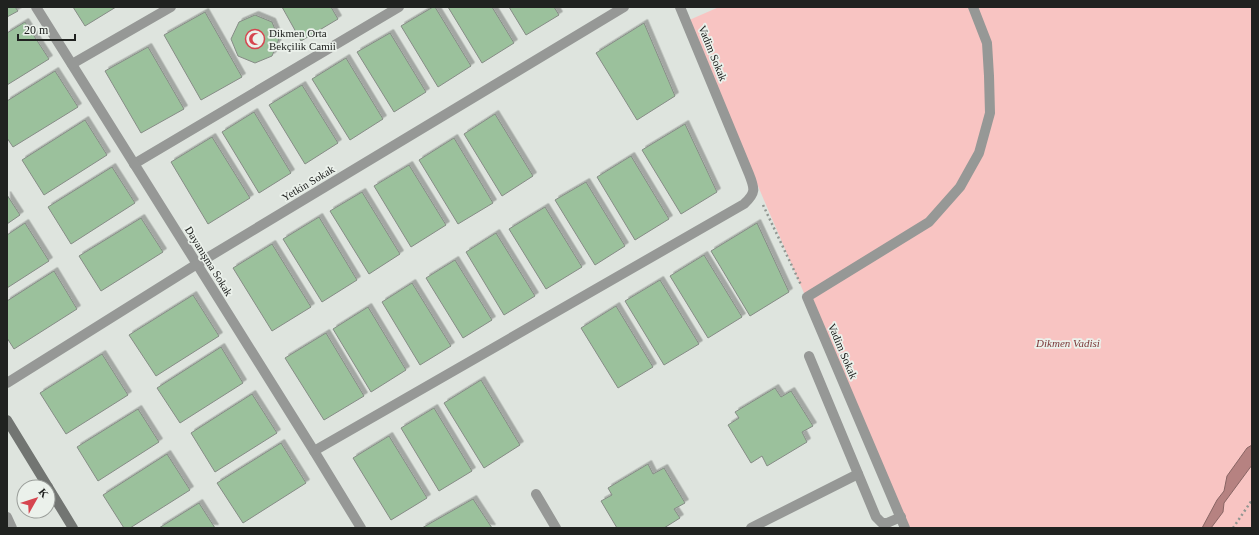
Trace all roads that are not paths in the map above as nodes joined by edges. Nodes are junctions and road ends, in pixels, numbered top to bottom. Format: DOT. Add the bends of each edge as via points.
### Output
graph roads {
  1 [pos="36,7"];
  2 [pos="172,7"];
  3 [pos="399,7"];
  4 [pos="624,7"];
  5 [pos="680,7"];
  6 [pos="973,7"];
  7 [pos="72,64"];
  8 [pos="134,164"];
  9 [pos="197,264"];
  10 [pos="809,356"];
  11 [pos="7,383"];
  12 [pos="7,420"];
  13 [pos="314,451"];
  14 [pos="858,474"];
  15 [pos="43,479"];
  16 [pos="536,494"];
  17 [pos="56,500"];
  18 [pos="900,516"];
  19 [pos="7,517"];
  20 [pos="12,528"];
  21 [pos="73,528"];
  22 [pos="361,528"];
  23 [pos="556,528"];
  24 [pos="751,528"];
  25 [pos="906,528"];
  1 -- 7 [label="street, Dayanışma Sokak"];
  2 -- 7 [label="street"];
  3 -- 8 [label="street"];
  4 -- 9 [label="street, Yetkin Sokak"];
  5 -- 13 [label="street, Vadim Sokak" via="754,186 752,196 744,204"];
  6 -- 18 [label="street, Vadim Sokak" via="987,43 990,113 979,153 960,187 929,222 807,297"];
  7 -- 8 [label="street, Dayanışma Sokak"];
  8 -- 9 [label="street, Dayanışma Sokak"];
  9 -- 11 [label="street, Yetkin Sokak"];
  9 -- 13 [label="street, Dayanışma Sokak"];
  10 -- 14 [label="street"];
  12 -- 15 [label="main road"];
  13 -- 22 [label="street, Dayanışma Sokak"];
  14 -- 18 [label="street" via="876,517 882,523"];
  14 -- 24 [label="street"];
  16 -- 23 [label="street"];
  17 -- 21 [label="main road"];
  18 -- 25 [label="street, Vadim Sokak"];
  19 -- 20 [label="street"];
}
